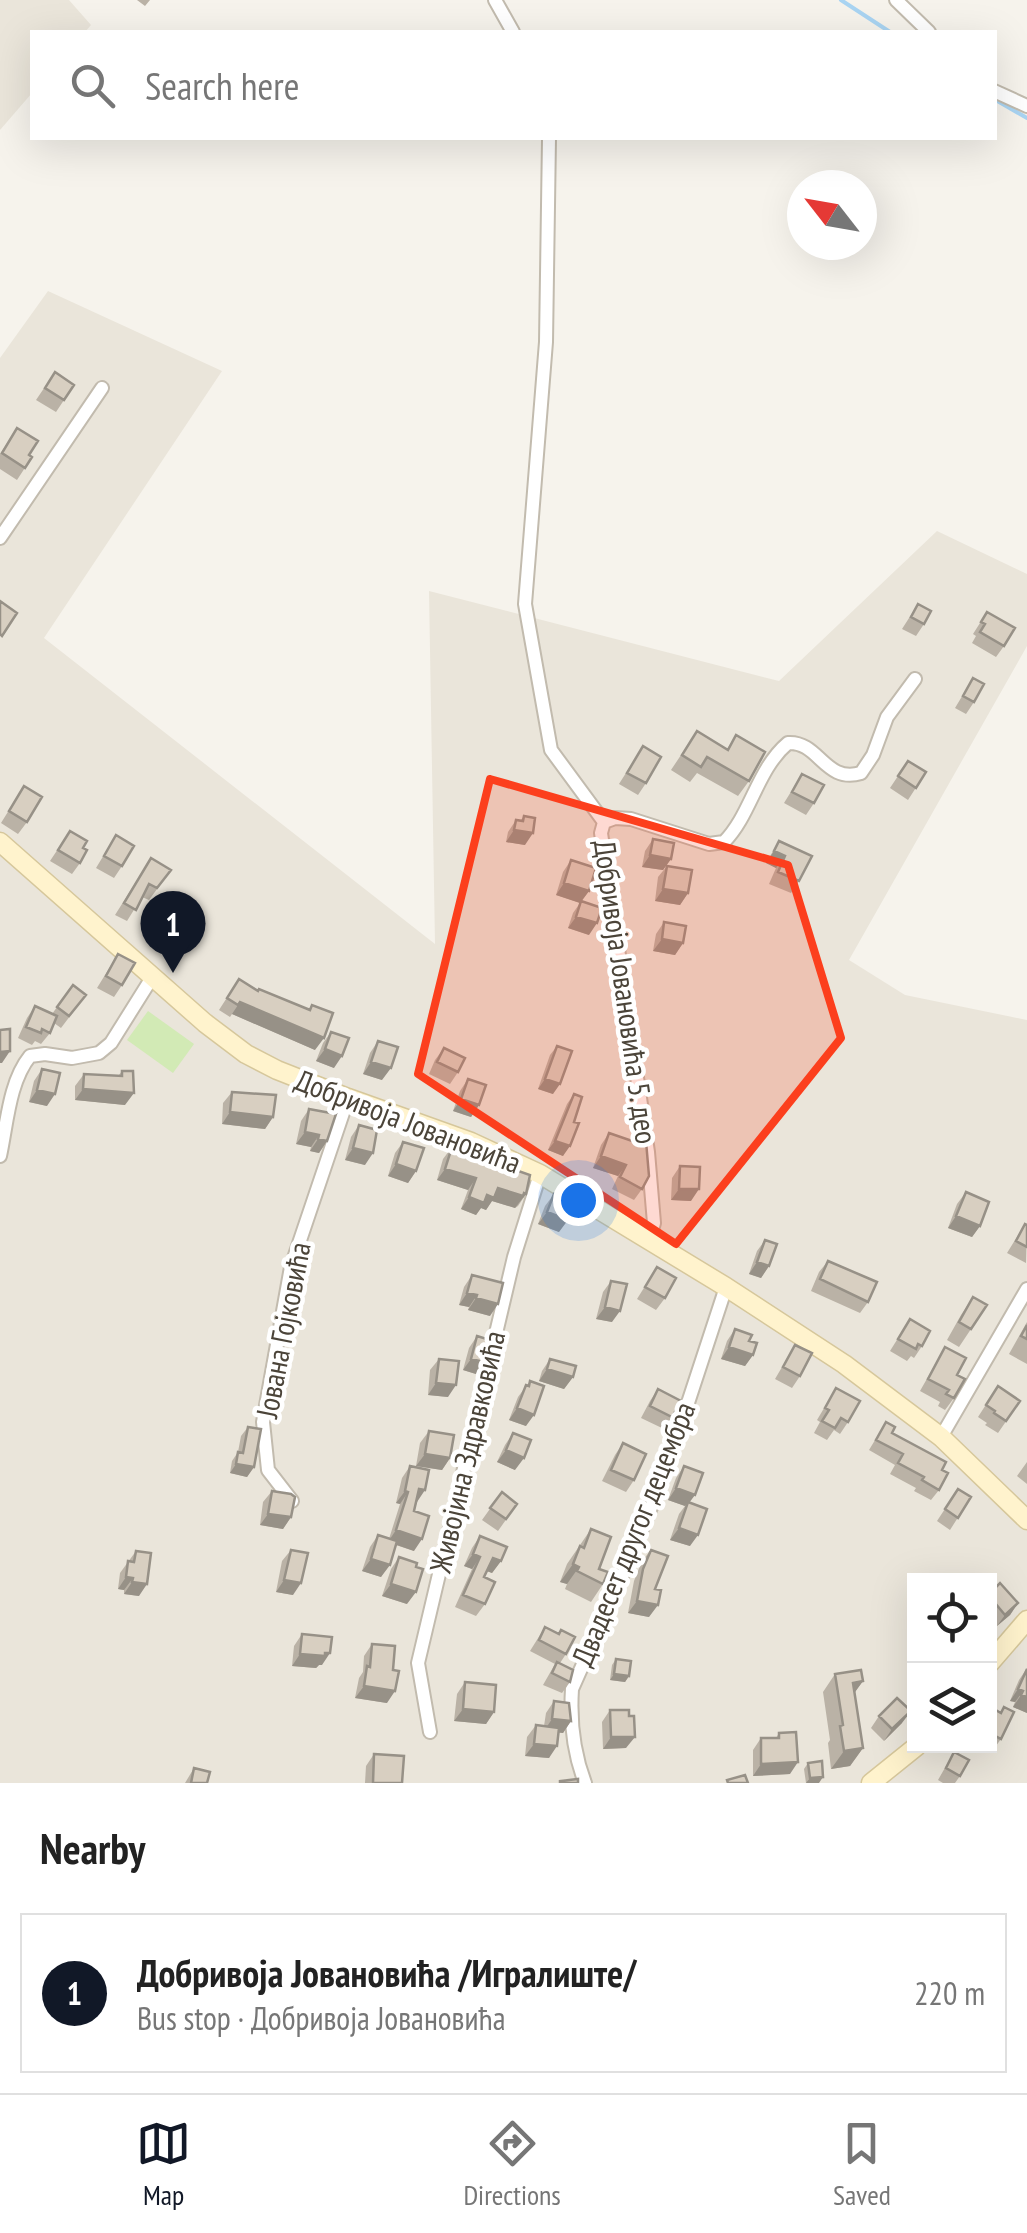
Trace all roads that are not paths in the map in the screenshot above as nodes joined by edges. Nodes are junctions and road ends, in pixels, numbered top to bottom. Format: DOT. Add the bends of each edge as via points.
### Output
graph roads {
  1 [pos="494,0"];
  2 [pos="896,0"];
  3 [pos="511,30"];
  4 [pos="927,30"];
  5 [pos="997,92"];
  6 [pos="1027,106"];
  7 [pos="549,140"];
  8 [pos="102,388"];
  9 [pos="0,538"];
  10 [pos="915,679"];
  11 [pos="604,822"];
  12 [pos="0,842"];
  13 [pos="152,976"];
  14 [pos="348,1098"];
  15 [pos="0,1156"];
  16 [pos="540,1174"];
  17 [pos="650,1240"];
  18 [pos="726,1287"];
  19 [pos="1027,1289"];
  20 [pos="942,1437"];
  21 [pos="292,1501"];
  22 [pos="1027,1520"];
  23 [pos="1027,1620"];
  24 [pos="997,1655"];
  25 [pos="430,1732"];
  26 [pos="907,1753"];
  27 [pos="585,1783"];
  28 [pos="871,1783"];
  1 -- 3 [label="street"];
  2 -- 4 [label="street"];
  5 -- 6 [label="street"];
  7 -- 11 [label="street" via="546,342 525,604 551,750"];
  8 -- 9 [label="street"];
  10 -- 11 [label="street, Добривоја Јовановића 5. део" via="861,773 842,775 802,744 788,743 724,842 709,844 631,818"];
  11 -- 17 [label="street, Добривоја Јовановића 5. део" via="648,1152"];
  12 -- 13 [label="street, Добривоја Јовановића"];
  13 -- 14 [label="street, Добривоја Јовановића" via="246,1054"];
  13 -- 15 [label="street" via="99,1053 30,1056 21,1066"];
  14 -- 16 [label="street, Добривоја Јовановића"];
  14 -- 21 [label="street, Јована Гојковића" via="291,1268 263,1422 268,1470"];
  16 -- 17 [label="street, Добривоја Јовановића"];
  16 -- 25 [label="street, Живојина Здравковића" via="418,1663"];
  17 -- 18 [label="street, Добривоја Јовановића"];
  18 -- 20 [label="street, Добривоја Јовановића"];
  18 -- 27 [label="street, Двадесет другог децембра" via="664,1476 572,1689"];
  19 -- 20 [label="street"];
  20 -- 22 [label="street, Добривоја Јовановића"];
  23 -- 24 [label="street"];
  26 -- 28 [label="street"];
}
